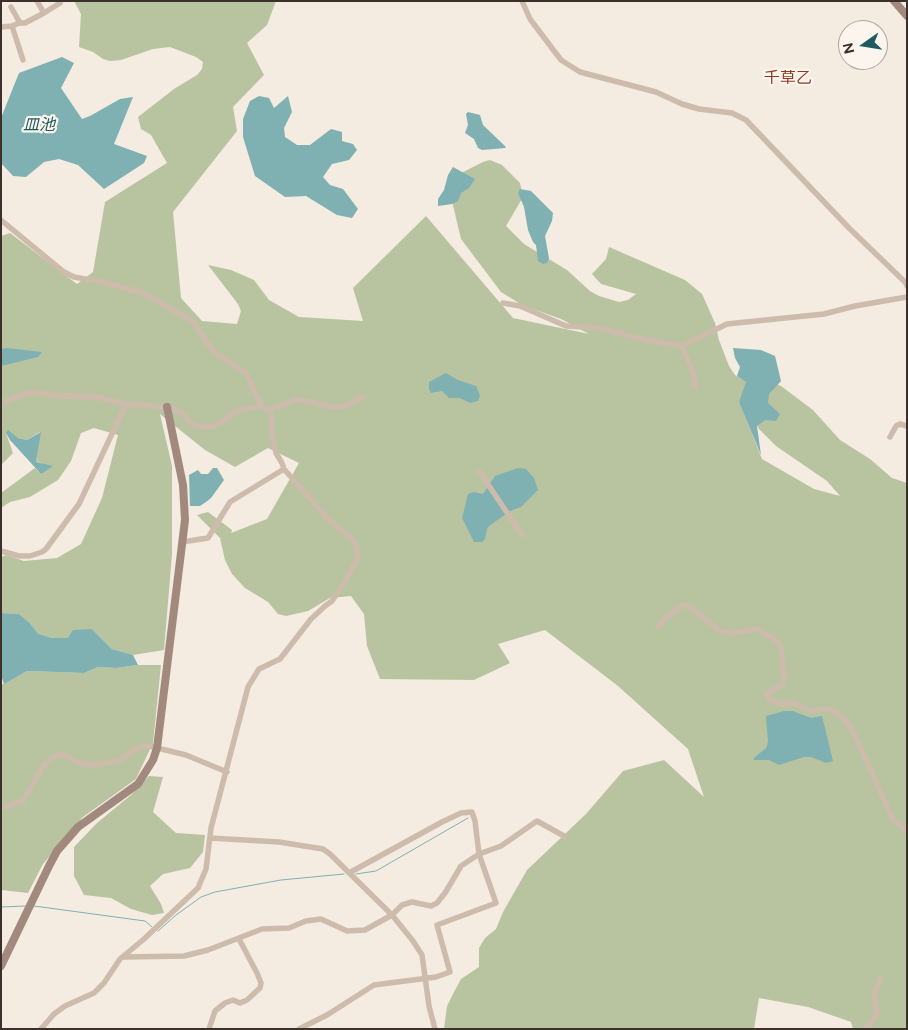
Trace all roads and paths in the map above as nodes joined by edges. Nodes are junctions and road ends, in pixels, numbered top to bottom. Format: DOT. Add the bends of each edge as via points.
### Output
graph roads {
  1 [pos="36,1"];
  2 [pos="522,1"];
  3 [pos="894,1"];
  4 [pos="60,3"];
  5 [pos="11,7"];
  6 [pos="44,13"];
  7 [pos="907,16"];
  8 [pos="20,23"];
  9 [pos="12,26"];
  10 [pos="1,27"];
  11 [pos="23,60"];
  12 [pos="1,220"];
  13 [pos="907,286"];
  14 [pos="907,297"];
  15 [pos="503,303"];
  16 [pos="682,346"];
  17 [pos="694,388"];
  18 [pos="362,397"];
  19 [pos="1,403"];
  20 [pos="126,404"];
  21 [pos="167,407"];
  22 [pos="262,407"];
  23 [pos="271,410"];
  24 [pos="907,426"];
  25 [pos="890,437"];
  26 [pos="284,469"];
  27 [pos="480,471"];
  28 [pos="522,534"];
  29 [pos="182,542"];
  30 [pos="1,551"];
  31 [pos="658,626"];
  32 [pos="157,748"];
  33 [pos="227,772"];
  34 [pos="1,808"];
  35 [pos="907,832"];
  36 [pos="564,836"];
  37 [pos="210,838"];
  38 [pos="478,854"];
  39 [pos="348,873"];
  40 [pos="392,915"];
  41 [pos="239,939"];
  42 [pos="124,957"];
  43 [pos="1,966"];
  44 [pos="880,978"];
  45 [pos="425,979"];
  46 [pos="42,1029"];
  47 [pos="209,1029"];
  48 [pos="299,1029"];
  49 [pos="434,1029"];
  50 [pos="866,1029"];
  1 -- 6 [label="street"];
  2 -- 13 [label="street" via="530,19 560,60 580,72 656,92 699,109 732,113 746,120"];
  3 -- 7 [label="street"];
  4 -- 6 [label="street"];
  5 -- 8 [label="street"];
  6 -- 8 [label="street"];
  8 -- 9 [label="street"];
  9 -- 10 [label="street"];
  9 -- 11 [label="street"];
  12 -- 22 [label="street" via="64,272 143,293 194,322 210,347 246,373"];
  14 -- 16 [label="street" via="824,314 727,324"];
  15 -- 16 [label="street" via="520,306 566,326 600,328"];
  16 -- 17 [label="street" via="696,381"];
  18 -- 23 [label="street" via="346,406 332,407 297,399"];
  19 -- 20 [label="street" via="31,392 96,397"];
  20 -- 21 [label="street"];
  20 -- 30 [label="street" via="79,504 46,549 30,556"];
  21 -- 22 [label="street" via="180,411 196,426 210,428 241,409"];
  21 -- 29 [label="street" via="183,486 185,520"];
  22 -- 23 [label="street"];
  23 -- 26 [label="street" via="276,453"];
  24 -- 25 [label="street" via="896,426"];
  26 -- 29 [label="street" via="230,502 208,538"];
  26 -- 33 [label="street" via="329,520 355,541 358,557 332,602 311,619 280,659 259,669 251,681"];
  27 -- 28 [label="street"];
  29 -- 32 [label="street"];
  31 -- 35 [label="street" via="684,605 720,631 732,633 758,629 778,643 783,684 767,693 768,697 773,702 793,703 811,711 826,709 836,712 846,721 892,818"];
  32 -- 33 [label="street" via="186,755"];
  32 -- 34 [label="street" via="142,746 120,760 94,765 80,763 61,754 42,766 23,800"];
  32 -- 43 [label="street" via="154,760 138,784 78,827 58,851"];
  33 -- 37 [label="street"];
  36 -- 38 [label="street" via="537,821 501,846"];
  37 -- 39 [label="street" via="279,842 323,849"];
  37 -- 42 [label="street" via="206,869 198,888"];
  38 -- 39 [label="street" via="472,812 461,813"];
  38 -- 40 [label="street" via="461,866 437,903 431,906 412,902 402,905"];
  38 -- 45 [label="street" via="496,903 437,925 450,972"];
  39 -- 40 [label="street"];
  40 -- 41 [label="street" via="365,930 347,931 321,919 289,928 262,929"];
  40 -- 45 [label="street" via="422,955"];
  41 -- 42 [label="street" via="184,956"];
  41 -- 47 [label="street" via="257,973 260,988 247,1000 225,1003 216,1011"];
  42 -- 46 [label="street" via="94,993 65,1006"];
  44 -- 50 [label="street" via="874,995 877,1015"];
  45 -- 48 [label="street" via="374,984"];
  45 -- 49 [label="street"];
}
